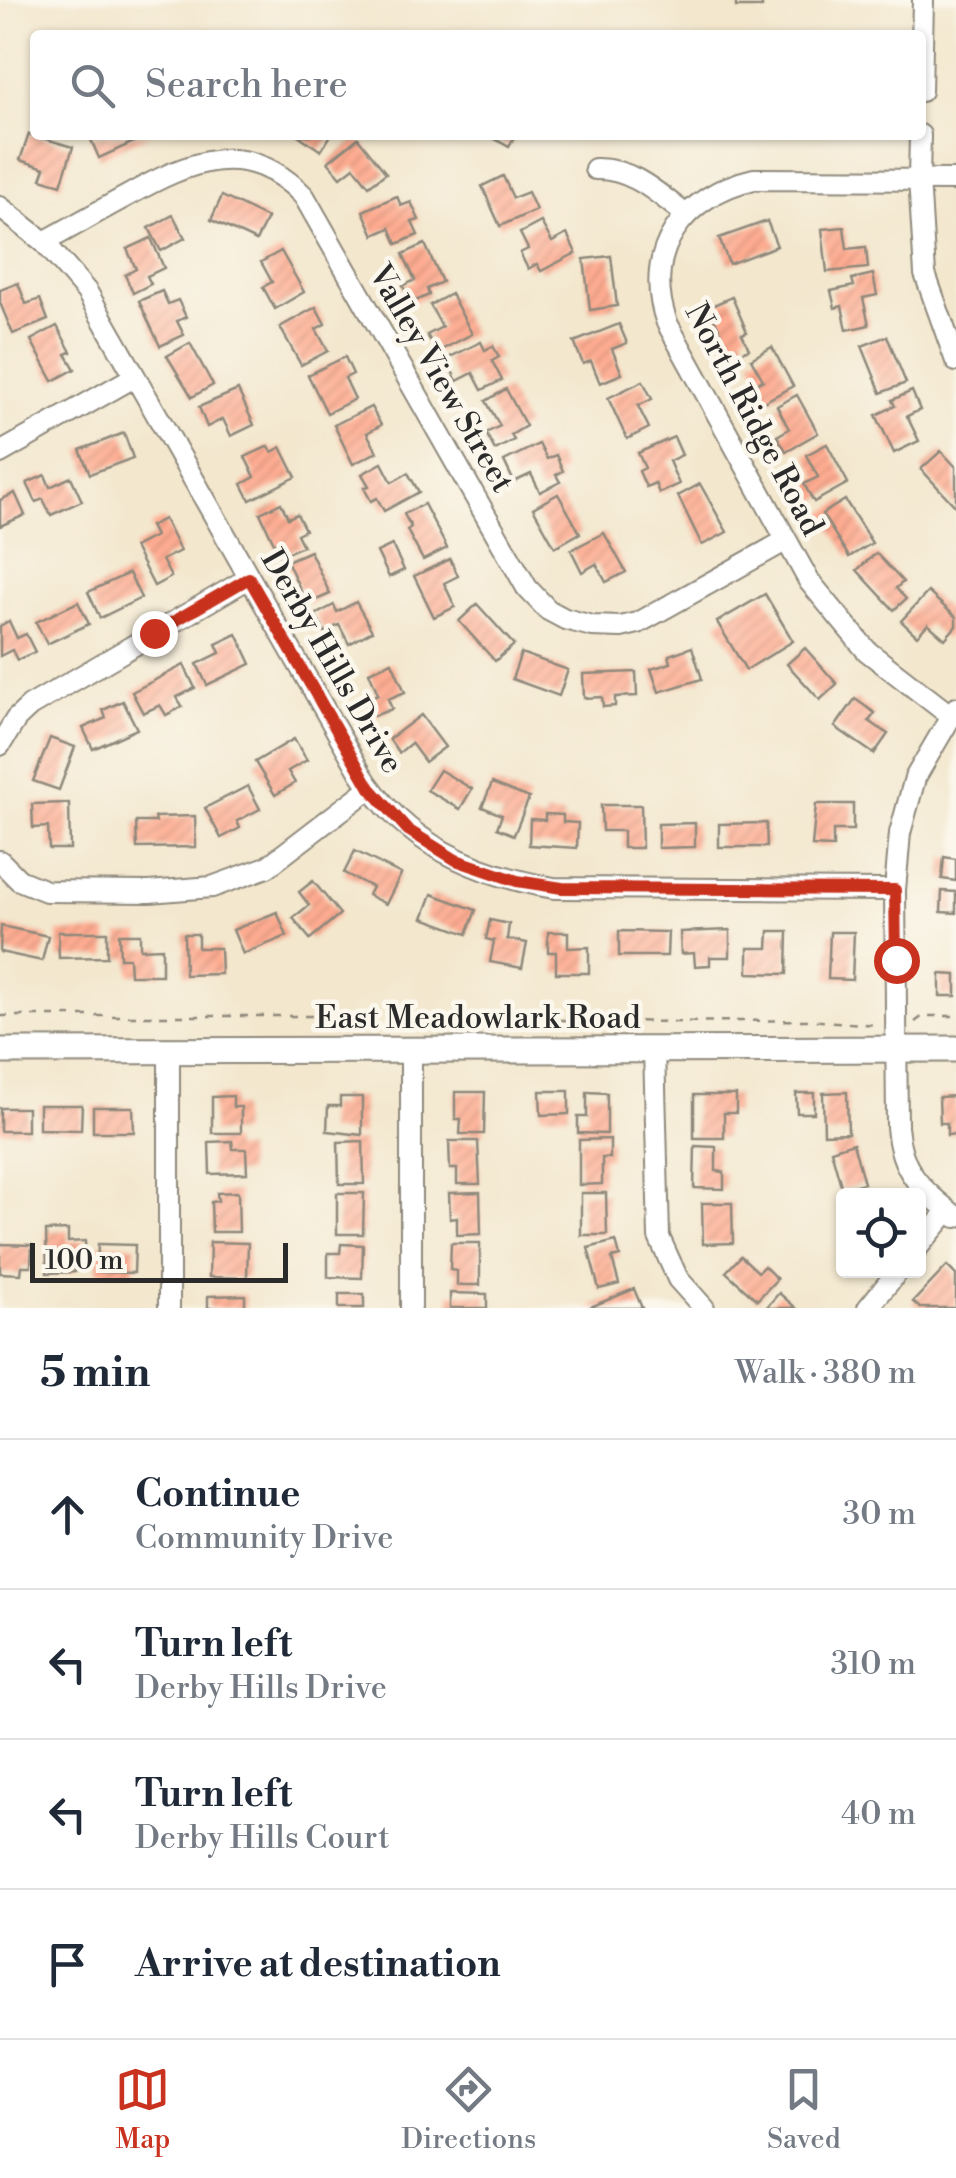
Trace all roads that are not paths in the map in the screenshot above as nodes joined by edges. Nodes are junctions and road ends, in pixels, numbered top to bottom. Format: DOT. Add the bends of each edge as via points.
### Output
graph roads {
  1 [pos="923,0"];
  2 [pos="922,30"];
  3 [pos="920,140"];
  4 [pos="595,169"];
  5 [pos="919,179"];
  6 [pos="956,180"];
  7 [pos="0,207"];
  8 [pos="685,214"];
  9 [pos="44,242"];
  10 [pos="956,360"];
  11 [pos="134,376"];
  12 [pos="0,453"];
  13 [pos="785,541"];
  14 [pos="249,578"];
  15 [pos="954,712"];
  16 [pos="0,745"];
  17 [pos="370,788"];
  18 [pos="0,860"];
  19 [pos="895,890"];
  20 [pos="896,1049"];
  21 [pos="956,1049"];
  22 [pos="169,1050"];
  23 [pos="411,1050"];
  24 [pos="654,1050"];
  25 [pos="0,1051"];
  26 [pos="952,1214"];
  27 [pos="926,1239"];
  28 [pos="892,1278"];
  29 [pos="168,1308"];
  30 [pos="411,1308"];
  31 [pos="704,1308"];
  32 [pos="868,1308"];
  1 -- 2 [label="street"];
  3 -- 5 [label="street"];
  4 -- 8 [label="street" via="634,177"];
  5 -- 6 [label="street, North Ridge Road"];
  5 -- 8 [label="street, North Ridge Road" via="754,179 717,190"];
  5 -- 10 [label="street" via="925,274"];
  7 -- 9 [label="street, Derby Hills Drive"];
  8 -- 13 [label="street, North Ridge Road" via="661,261 663,312"];
  9 -- 11 [label="street, Derby Hills Drive" via="86,292"];
  9 -- 13 [label="street, Valley View Street" via="198,162 233,159 284,178 304,196 527,588 565,619 603,628 638,623"];
  11 -- 12 [label="street"];
  11 -- 14 [label="street, Derby Hills Drive"];
  13 -- 15 [label="street, North Ridge Road" via="868,651"];
  14 -- 16 [label="street" via="30,706"];
  14 -- 17 [label="street, Derby Hills Drive"];
  15 -- 19 [label="street" via="908,796"];
  17 -- 18 [label="street" via="267,867 212,887 46,891 19,880"];
  17 -- 19 [label="street, Derby Hills Drive" via="434,848 517,881 579,889"];
  19 -- 20 [label="street"];
  20 -- 21 [label="main road, East Meadowlark Road"];
  20 -- 24 [label="main road, East Meadowlark Road"];
  20 -- 26 [label="street" via="900,1152 920,1186"];
  22 -- 23 [label="main road, East Meadowlark Road"];
  22 -- 25 [label="main road, East Meadowlark Road"];
  22 -- 29 [label="street"];
  23 -- 24 [label="main road, East Meadowlark Road"];
  23 -- 30 [label="street"];
  24 -- 31 [label="street" via="660,1237 678,1279"];
  26 -- 27 [label="street"];
  28 -- 32 [label="street"];
}
